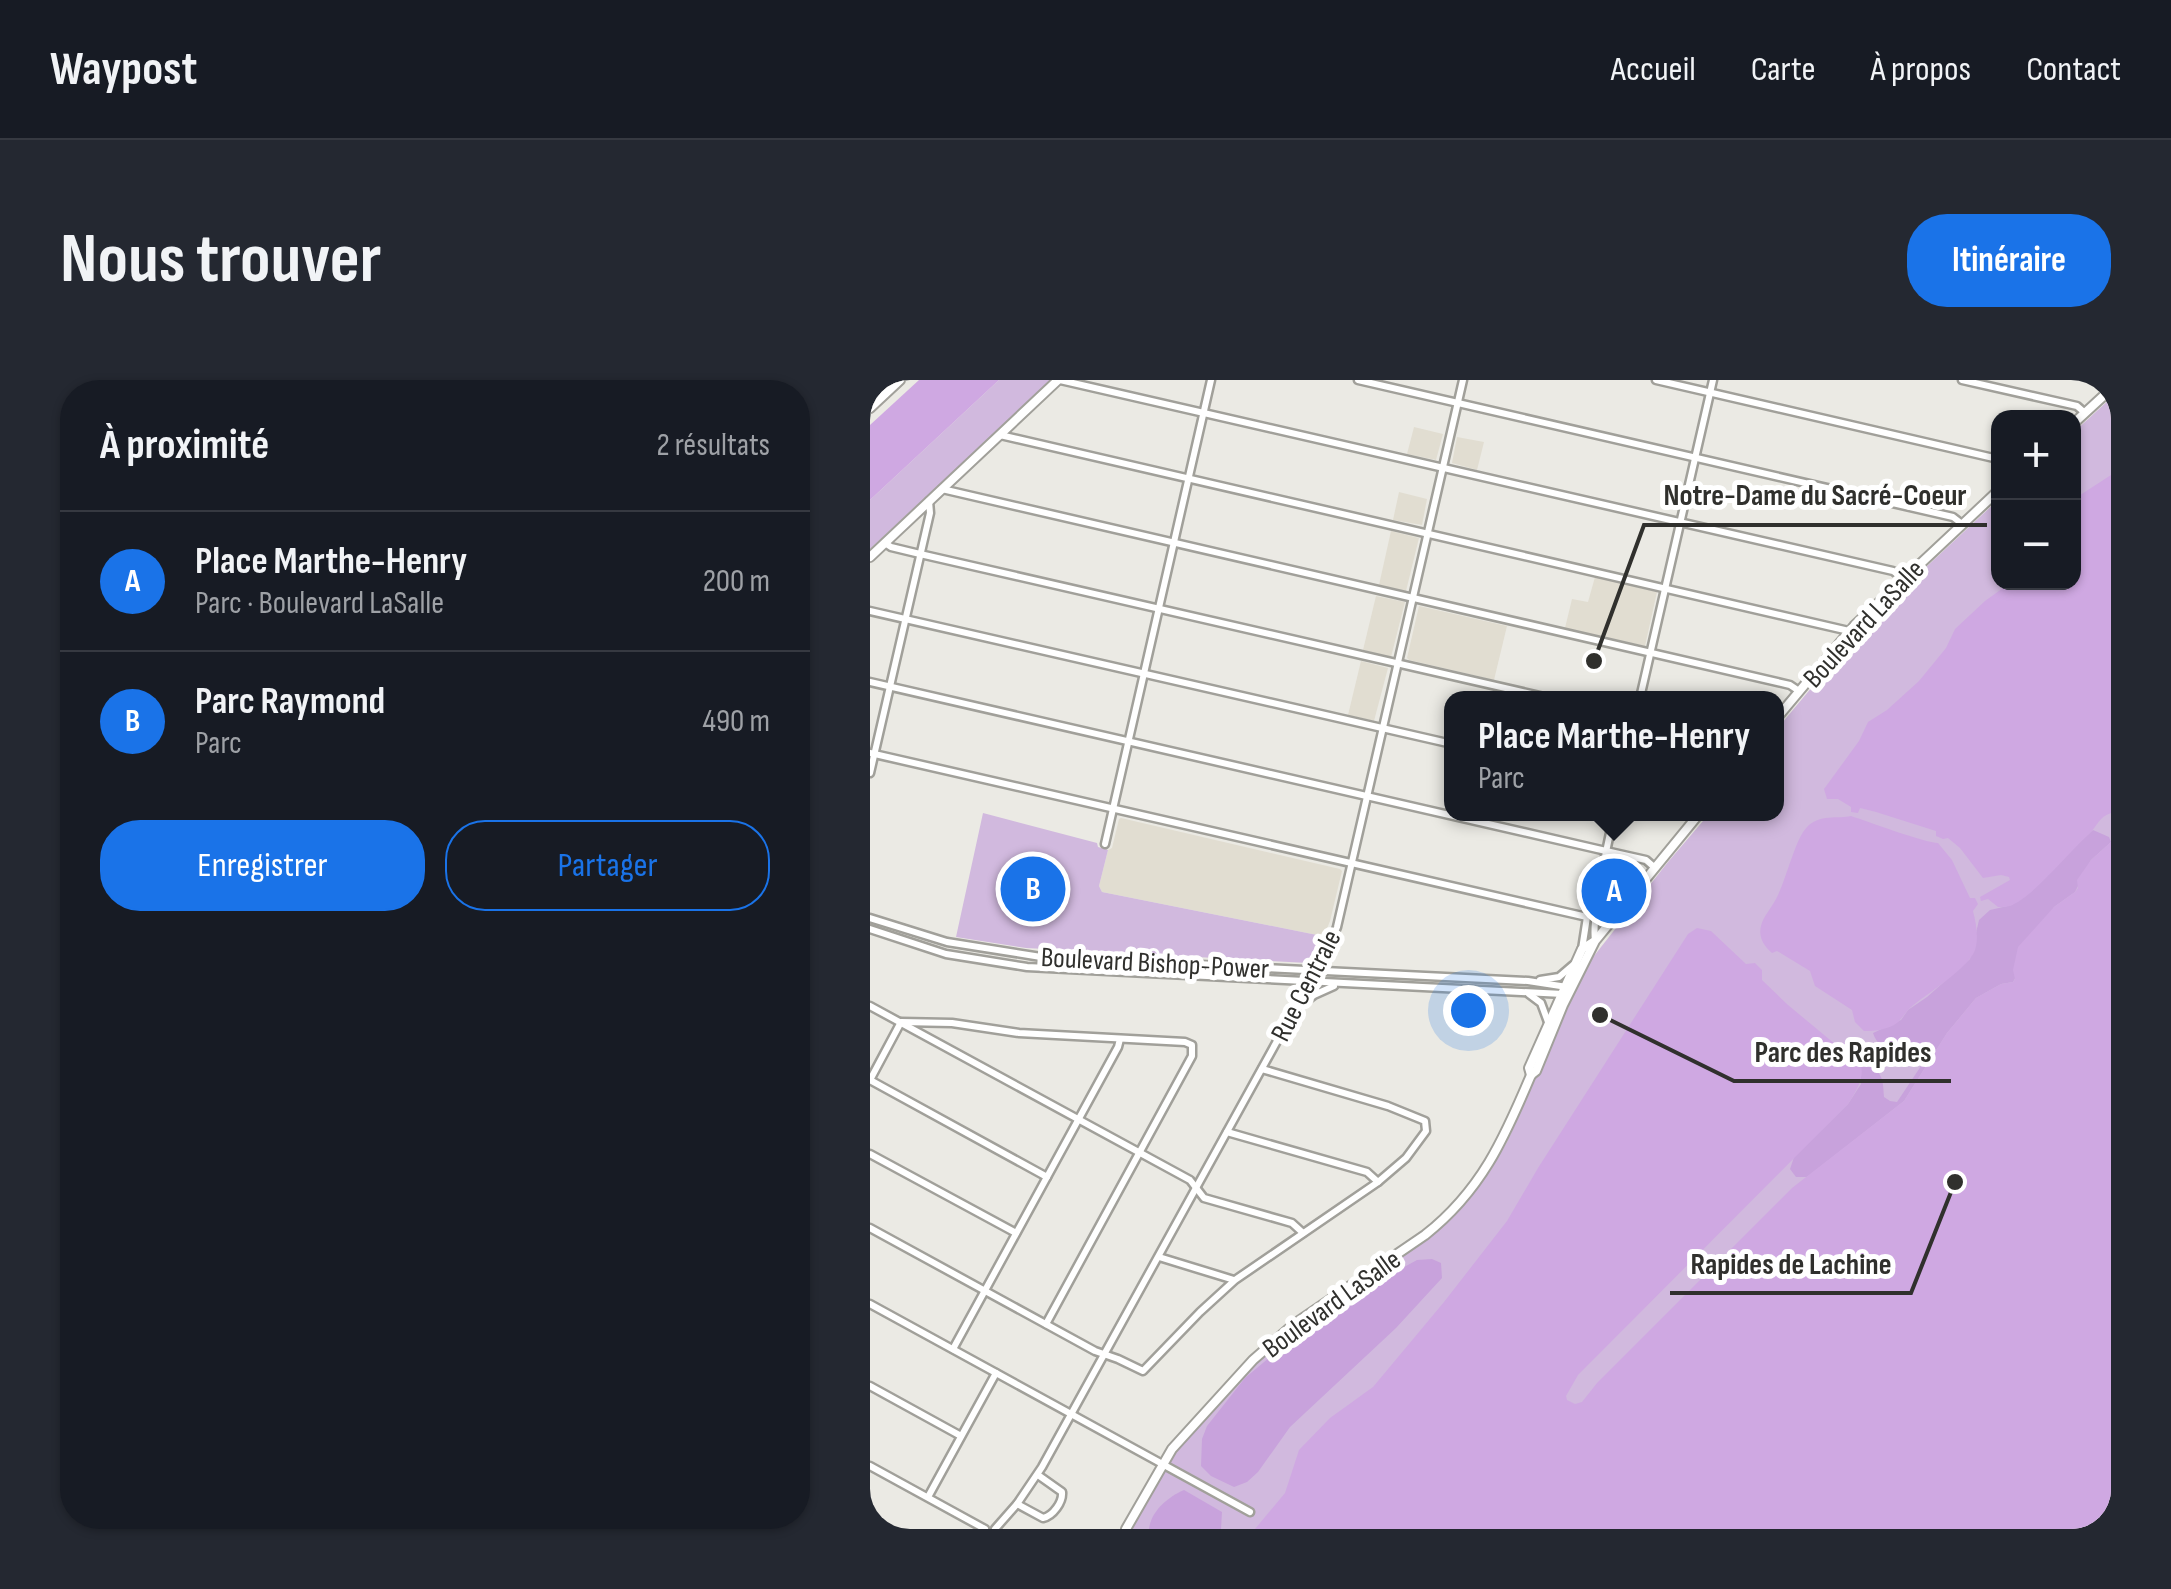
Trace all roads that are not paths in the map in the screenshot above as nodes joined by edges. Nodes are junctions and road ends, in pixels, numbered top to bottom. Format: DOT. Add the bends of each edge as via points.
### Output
graph roads {
  1 [pos="878,380"];
  2 [pos="900,380"];
  3 [pos="1059,380"];
  4 [pos="1211,380"];
  5 [pos="1358,380"];
  6 [pos="1463,380"];
  7 [pos="1656,380"];
  8 [pos="1713,380"];
  9 [pos="1962,380"];
  10 [pos="870,388"];
  11 [pos="2111,389"];
  12 [pos="1710,393"];
  13 [pos="1458,403"];
  14 [pos="870,408"];
  15 [pos="2085,412"];
  16 [pos="1204,413"];
  17 [pos="2081,416"];
  18 [pos="999,435"];
  19 [pos="1991,457"];
  20 [pos="1696,458"];
  21 [pos="1442,468"];
  22 [pos="1188,478"];
  23 [pos="940,489"];
  24 [pos="1991,497"];
  25 [pos="929,500"];
  26 [pos="1681,523"];
  27 [pos="1962,524"];
  28 [pos="1428,534"];
  29 [pos="885,543"];
  30 [pos="1174,543"];
  31 [pos="920,554"];
  32 [pos="870,557"];
  33 [pos="1902,578"];
  34 [pos="1666,588"];
  35 [pos="1412,598"];
  36 [pos="1159,609"];
  37 [pos="870,611"];
  38 [pos="905,620"];
  39 [pos="1848,631"];
  40 [pos="1651,653"];
  41 [pos="1398,664"];
  42 [pos="1144,674"];
  43 [pos="870,682"];
  44 [pos="890,687"];
  45 [pos="1518,691"];
  46 [pos="1642,691"];
  47 [pos="1800,691"];
  48 [pos="1784,710"];
  49 [pos="1383,729"];
  50 [pos="1129,742"];
  51 [pos="1444,742"];
  52 [pos="872,753"];
  53 [pos="870,773"];
  54 [pos="1367,796"];
  55 [pos="1113,809"];
  56 [pos="1444,813"];
  57 [pos="1478,821"];
  58 [pos="1612,821"];
  59 [pos="1693,821"];
  60 [pos="1105,844"];
  61 [pos="1606,850"];
  62 [pos="1352,863"];
  63 [pos="1654,867"];
  64 [pos="1594,904"];
  65 [pos="1587,917"];
  66 [pos="870,918"];
  67 [pos="870,930"];
  68 [pos="1595,941"];
  69 [pos="1582,949"];
  70 [pos="1577,960"];
  71 [pos="1316,970"];
  72 [pos="1310,982"];
  73 [pos="1530,982"];
  74 [pos="1346,984"];
  75 [pos="1567,992"];
  76 [pos="1528,993"];
  77 [pos="870,1006"];
  78 [pos="1293,1011"];
  79 [pos="901,1022"];
  80 [pos="1548,1022"];
  81 [pos="1120,1039"];
  82 [pos="1262,1069"];
  83 [pos="1531,1075"];
  84 [pos="870,1080"];
  85 [pos="1078,1120"];
  86 [pos="1228,1132"];
  87 [pos="1140,1153"];
  88 [pos="870,1154"];
  89 [pos="1047,1177"];
  90 [pos="1378,1182"];
  91 [pos="1196,1190"];
  92 [pos="870,1228"];
  93 [pos="1016,1234"];
  94 [pos="1303,1234"];
  95 [pos="1159,1257"];
  96 [pos="1234,1280"];
  97 [pos="984,1291"];
  98 [pos="870,1304"];
  99 [pos="1046,1324"];
  100 [pos="953,1349"];
  101 [pos="1106,1354"];
  102 [pos="996,1373"];
  103 [pos="870,1386"];
  104 [pos="1072,1414"];
  105 [pos="962,1436"];
  106 [pos="1162,1464"];
  107 [pos="871,1468"];
  108 [pos="1038,1475"];
  109 [pos="928,1497"];
  110 [pos="1017,1504"];
  111 [pos="1250,1512"];
  112 [pos="986,1529"];
  113 [pos="994,1529"];
  114 [pos="1126,1529"];
  1 -- 10 [label="main road"];
  2 -- 14 [label="main road"];
  3 -- 16 [label="street"];
  3 -- 18 [label="main road"];
  4 -- 16 [label="street"];
  5 -- 13 [label="street"];
  6 -- 13 [label="street, Rue Centrale"];
  7 -- 12 [label="street"];
  8 -- 12 [label="street"];
  9 -- 15 [label="street"];
  11 -- 15 [label="main road"];
  12 -- 19 [label="street"];
  12 -- 20 [label="street"];
  13 -- 20 [label="street"];
  13 -- 21 [label="street, Rue Centrale"];
  15 -- 17 [label="main road"];
  16 -- 21 [label="street"];
  16 -- 22 [label="street"];
  18 -- 22 [label="street"];
  18 -- 23 [label="main road"];
  20 -- 26 [label="street"];
  20 -- 27 [label="street"];
  21 -- 26 [label="street"];
  21 -- 28 [label="street, Rue Centrale"];
  22 -- 28 [label="street"];
  22 -- 30 [label="street"];
  23 -- 25 [label="main road"];
  23 -- 30 [label="street"];
  24 -- 27 [label="main road, Boulevard LaSalle"];
  25 -- 29 [label="main road"];
  25 -- 31 [label="street"];
  26 -- 33 [label="street"];
  26 -- 34 [label="street"];
  27 -- 33 [label="main road, Boulevard LaSalle"];
  28 -- 34 [label="street"];
  28 -- 35 [label="street, Rue Centrale"];
  29 -- 31 [label="street"];
  29 -- 32 [label="main road"];
  30 -- 35 [label="street"];
  30 -- 36 [label="street"];
  31 -- 36 [label="street"];
  31 -- 38 [label="street"];
  33 -- 39 [label="main road, Boulevard LaSalle"];
  34 -- 39 [label="street"];
  34 -- 40 [label="street"];
  35 -- 40 [label="street"];
  35 -- 41 [label="street, Rue Centrale"];
  36 -- 41 [label="street"];
  36 -- 42 [label="street"];
  37 -- 38 [label="street"];
  38 -- 42 [label="street"];
  38 -- 44 [label="street"];
  39 -- 47 [label="main road, Boulevard LaSalle"];
  40 -- 46 [label="street"];
  40 -- 47 [label="street"];
  41 -- 45 [label="street"];
  41 -- 49 [label="street, Rue Centrale"];
  42 -- 49 [label="street"];
  42 -- 50 [label="street"];
  43 -- 44 [label="street"];
  44 -- 50 [label="street"];
  44 -- 52 [label="street"];
  47 -- 48 [label="main road, Boulevard LaSalle"];
  49 -- 51 [label="street"];
  49 -- 54 [label="street, Rue Centrale"];
  50 -- 54 [label="street"];
  50 -- 55 [label="street"];
  52 -- 53 [label="street"];
  52 -- 55 [label="street"];
  54 -- 56 [label="street"];
  54 -- 62 [label="street, Rue Centrale"];
  55 -- 60 [label="street"];
  55 -- 62 [label="street"];
  57 -- 61 [label="street"];
  58 -- 61 [label="street"];
  59 -- 63 [label="main road, Boulevard LaSalle"];
  61 -- 63 [label="street"];
  61 -- 64 [label="street"];
  62 -- 65 [label="street"];
  62 -- 71 [label="street, Rue Centrale" via="1337,927"];
  63 -- 68 [label="main road, Boulevard LaSalle"];
  64 -- 65 [label="street"];
  64 -- 68 [label="street"];
  65 -- 69 [label="street"];
  66 -- 71 [label="street, Boulevard Bishop-Power" via="948,942 1020,954"];
  67 -- 72 [label="street, Boulevard Bishop-Power" via="946,954 1027,966"];
  68 -- 69 [label="main road, Boulevard LaSalle"];
  68 -- 75 [label="main road, Boulevard LaSalle"];
  69 -- 70 [label="main road, Boulevard LaSalle"];
  70 -- 73 [label="street" via="1562,976"];
  70 -- 75 [label="main road, Boulevard LaSalle"];
  71 -- 72 [label="street, Rue Centrale"];
  71 -- 73 [label="street, Boulevard Bishop-Power"];
  72 -- 74 [label="street, Boulevard Bishop-Power"];
  72 -- 78 [label="street, Rue Centrale"];
  73 -- 75 [label="street, Boulevard Bishop-Power"];
  74 -- 76 [label="street, Boulevard Bishop-Power"];
  74 -- 78 [label="street" via="1318,992"];
  75 -- 76 [label="street, Boulevard Bishop-Power"];
  75 -- 80 [label="main road, Boulevard LaSalle"];
  75 -- 83 [label="main road, Boulevard LaSalle"];
  76 -- 80 [label="street" via="1541,1003"];
  77 -- 79 [label="street"];
  78 -- 82 [label="street, Rue Centrale"];
  79 -- 81 [label="street"];
  79 -- 84 [label="street"];
  79 -- 85 [label="street"];
  80 -- 83 [label="main road, Boulevard LaSalle"];
  81 -- 85 [label="street"];
  81 -- 87 [label="street" via="1194,1047"];
  82 -- 86 [label="street, Rue Centrale"];
  82 -- 90 [label="street" via="1425,1121 1424,1136"];
  83 -- 106 [label="main road, Boulevard LaSalle" via="1493,1159 1455,1209 1273,1341"];
  84 -- 89 [label="street"];
  85 -- 87 [label="street"];
  85 -- 89 [label="street"];
  86 -- 90 [label="street" via="1366,1172"];
  86 -- 91 [label="street, Rue Centrale"];
  87 -- 91 [label="street" via="1190,1180"];
  87 -- 99 [label="street"];
  88 -- 93 [label="street"];
  89 -- 93 [label="street"];
  90 -- 94 [label="street"];
  91 -- 94 [label="street" via="1294,1224"];
  91 -- 95 [label="street, Rue Centrale"];
  92 -- 97 [label="street"];
  93 -- 97 [label="street"];
  94 -- 96 [label="street"];
  95 -- 96 [label="street"];
  95 -- 101 [label="street, Rue Centrale"];
  96 -- 101 [label="street" via="1144,1372"];
  97 -- 99 [label="street"];
  97 -- 100 [label="street"];
  98 -- 100 [label="street"];
  99 -- 101 [label="street"];
  100 -- 102 [label="street"];
  101 -- 104 [label="street, Rue Centrale"];
  102 -- 104 [label="street"];
  102 -- 105 [label="street"];
  103 -- 105 [label="street"];
  104 -- 106 [label="street"];
  104 -- 108 [label="street, Rue Centrale"];
  105 -- 109 [label="street"];
  106 -- 111 [label="street"];
  106 -- 114 [label="main road, Boulevard LaSalle"];
  107 -- 109 [label="street"];
  108 -- 110 [label="street, Rue Centrale"];
  108 -- 110 [label="street" via="1062,1492 1051,1515 1043,1518"];
  109 -- 112 [label="street"];
  110 -- 113 [label="street, Rue Centrale"];
}
